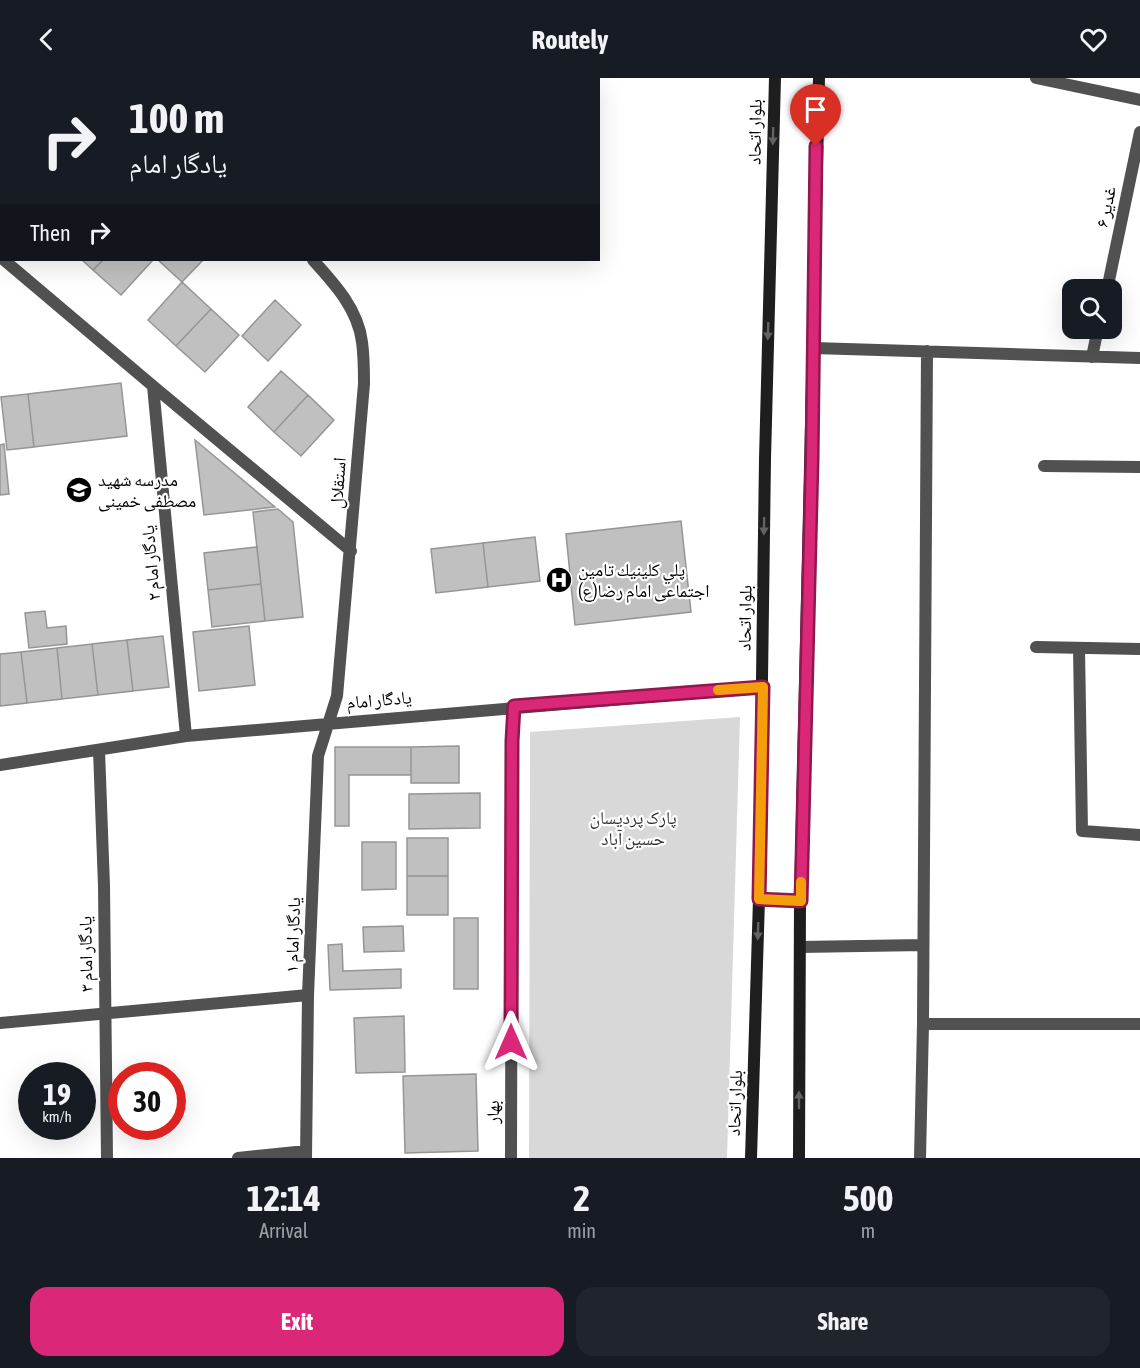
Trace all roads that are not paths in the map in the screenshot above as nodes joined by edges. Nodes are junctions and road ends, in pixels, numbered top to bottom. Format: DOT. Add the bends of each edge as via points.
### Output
graph roads {
  1 [pos="775,78"];
  2 [pos="819,78"];
  3 [pos="1036,78"];
  4 [pos="1140,100"];
  5 [pos="1140,132"];
  6 [pos="6,261"];
  7 [pos="314,261"];
  8 [pos="1109,279"];
  9 [pos="1096,339"];
  10 [pos="813,348"];
  11 [pos="927,351"];
  12 [pos="1092,357"];
  13 [pos="1140,358"];
  14 [pos="153,387"];
  15 [pos="1044,466"];
  16 [pos="1140,467"];
  17 [pos="351,551"];
  18 [pos="1036,647"];
  19 [pos="1079,648"];
  20 [pos="1140,649"];
  21 [pos="763,687"];
  22 [pos="514,706"];
  23 [pos="328,723"];
  24 [pos="186,736"];
  25 [pos="99,750"];
  26 [pos="0,765"];
  27 [pos="1140,835"];
  28 [pos="759,899"];
  29 [pos="801,901"];
  30 [pos="923,945"];
  31 [pos="800,947"];
  32 [pos="308,995"];
  33 [pos="105,1013"];
  34 [pos="0,1023"];
  35 [pos="923,1024"];
  36 [pos="1140,1024"];
  37 [pos="306,1154"];
  38 [pos="107,1158"];
  39 [pos="238,1158"];
  40 [pos="511,1158"];
  41 [pos="751,1158"];
  42 [pos="799,1158"];
  43 [pos="920,1158"];
  1 -- 21 [label="street, بلوار اتحاد, one-way"];
  2 -- 10 [label="street"];
  3 -- 4 [label="street"];
  5 -- 8 [label="street, غدیر ۶"];
  6 -- 14 [label="street"];
  7 -- 17 [label="street, استقلال" via="336,285 354,314 362,340 364,384"];
  9 -- 12 [label="street"];
  10 -- 11 [label="street"];
  10 -- 29 [label="street"];
  11 -- 12 [label="street"];
  11 -- 30 [label="street"];
  12 -- 13 [label="street"];
  14 -- 17 [label="street"];
  14 -- 24 [label="street, یادگار امام ۲"];
  15 -- 16 [label="street"];
  17 -- 23 [label="street, استقلال" via="337,696"];
  18 -- 19 [label="street"];
  19 -- 20 [label="street"];
  19 -- 27 [label="street" via="1082,831"];
  21 -- 22 [label="street, یادگار امام"];
  21 -- 28 [label="street, بلوار اتحاد"];
  22 -- 23 [label="street, یادگار امام"];
  22 -- 40 [label="street, بهار"];
  23 -- 24 [label="street, یادگار امام"];
  23 -- 32 [label="street, یادگار امام ۱" via="318,756"];
  24 -- 25 [label="street, یادگار امام"];
  25 -- 26 [label="street, یادگار امام"];
  25 -- 33 [label="street, یادگار امام ۳"];
  28 -- 29 [label="street"];
  28 -- 41 [label="street, بلوار اتحاد, one-way"];
  29 -- 31 [label="street"];
  30 -- 31 [label="street"];
  30 -- 35 [label="street"];
  42 -- 31 [label="street, one-way"];
  32 -- 33 [label="street"];
  32 -- 37 [label="street, یادگار امام ۱"];
  33 -- 34 [label="street"];
  33 -- 38 [label="street, یادگار امام ۳"];
  35 -- 36 [label="street"];
  35 -- 43 [label="street"];
  37 -- 39 [label="street"];
}
